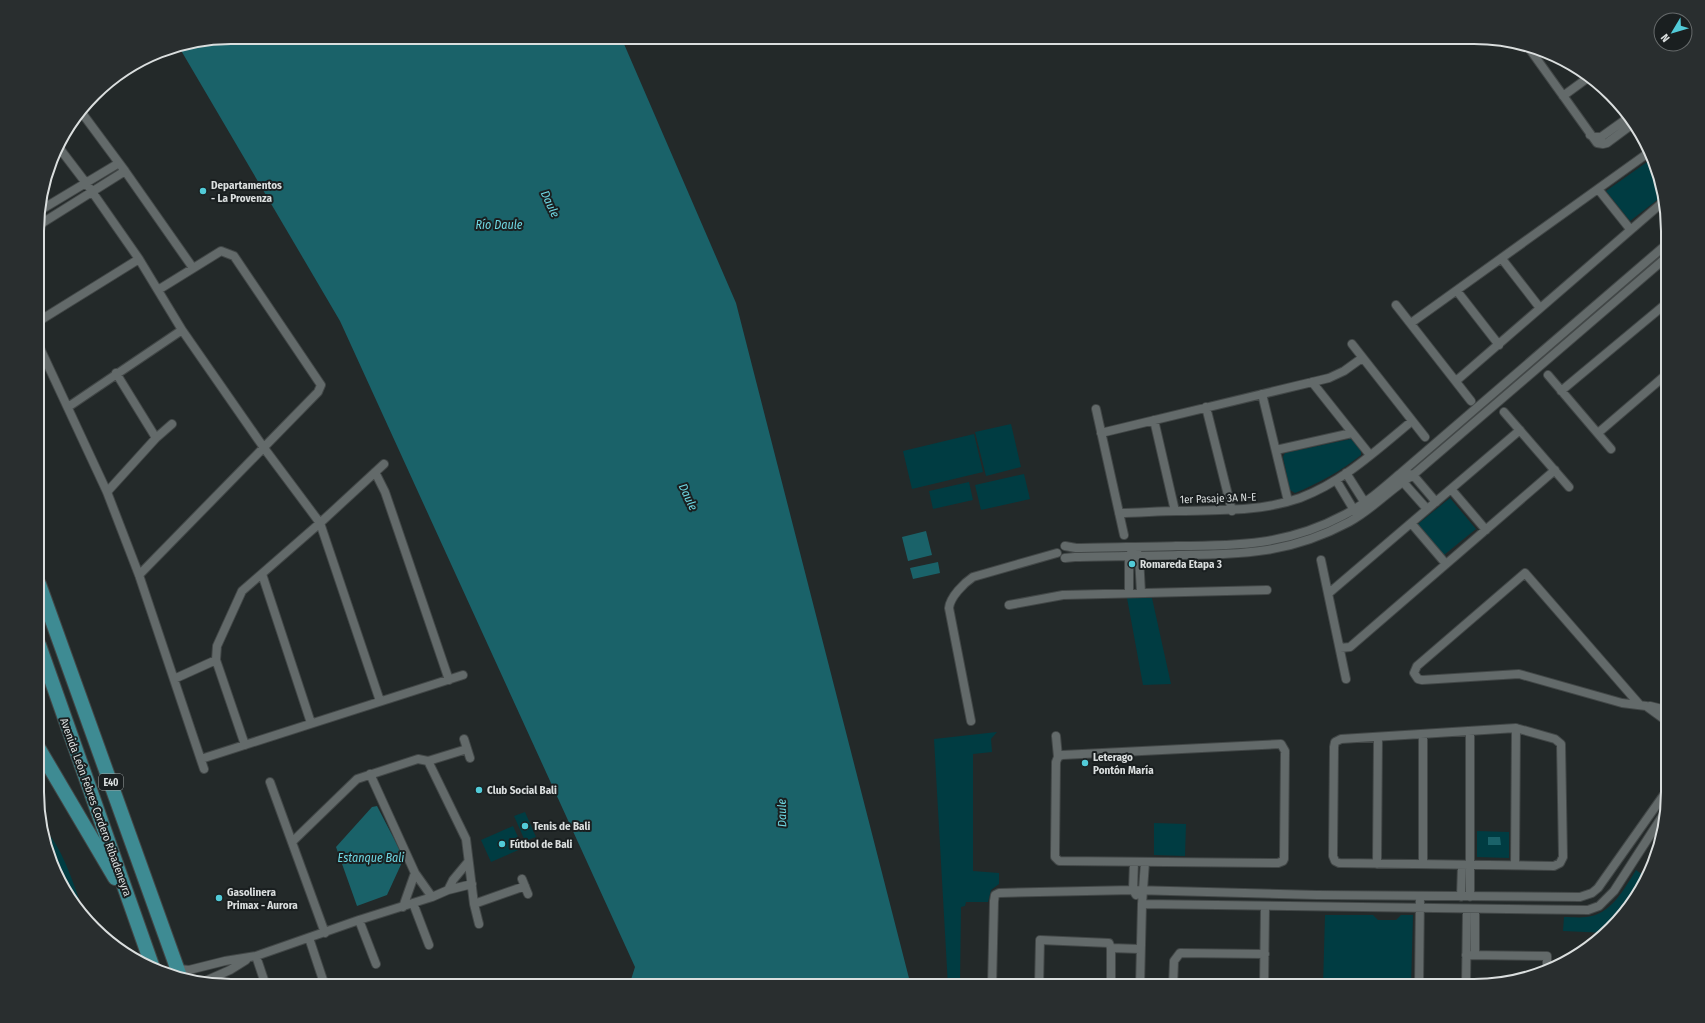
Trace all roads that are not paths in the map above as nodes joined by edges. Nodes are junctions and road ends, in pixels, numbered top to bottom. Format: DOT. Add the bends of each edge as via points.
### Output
graph roads {
  1 [pos="1533,54"];
  2 [pos="1584,80"];
  3 [pos="1563,96"];
  4 [pos="84,116"];
  5 [pos="1624,120"];
  6 [pos="1629,127"];
  7 [pos="1590,135"];
  8 [pos="62,151"];
  9 [pos="1645,155"];
  10 [pos="120,163"];
  11 [pos="125,171"];
  12 [pos="86,183"];
  13 [pos="1598,189"];
  14 [pos="92,191"];
  15 [pos="1659,205"];
  16 [pos="46,207"];
  17 [pos="44,221"];
  18 [pos="1630,229"];
  19 [pos="1661,252"];
  20 [pos="139,259"];
  21 [pos="1502,259"];
  22 [pos="1661,263"];
  23 [pos="193,268"];
  24 [pos="158,290"];
  25 [pos="1456,291"];
  26 [pos="1396,305"];
  27 [pos="1540,308"];
  28 [pos="1661,308"];
  29 [pos="44,318"];
  30 [pos="1411,323"];
  31 [pos="182,330"];
  32 [pos="1352,344"];
  33 [pos="1499,345"];
  34 [pos="44,357"];
  35 [pos="1362,358"];
  36 [pos="116,373"];
  37 [pos="1548,375"];
  38 [pos="1661,379"];
  39 [pos="1456,381"];
  40 [pos="1312,382"];
  41 [pos="1561,391"];
  42 [pos="1262,394"];
  43 [pos="1471,401"];
  44 [pos="68,407"];
  45 [pos="1206,407"];
  46 [pos="1096,409"];
  47 [pos="1504,412"];
  48 [pos="1154,420"];
  49 [pos="1412,421"];
  50 [pos="172,424"];
  51 [pos="1520,430"];
  52 [pos="1101,433"];
  53 [pos="1352,433"];
  54 [pos="1598,433"];
  55 [pos="1425,437"];
  56 [pos="156,438"];
  57 [pos="264,448"];
  58 [pos="1611,449"];
  59 [pos="1276,450"];
  60 [pos="1370,455"];
  61 [pos="384,464"];
  62 [pos="1555,470"];
  63 [pos="375,472"];
  64 [pos="1402,472"];
  65 [pos="1346,473"];
  66 [pos="1413,475"];
  67 [pos="1336,480"];
  68 [pos="1403,482"];
  69 [pos="1570,487"];
  70 [pos="1451,489"];
  71 [pos="107,492"];
  72 [pos="1288,501"];
  73 [pos="1436,502"];
  74 [pos="1365,503"];
  75 [pos="1354,510"];
  76 [pos="1427,510"];
  77 [pos="1175,511"];
  78 [pos="1232,511"];
  79 [pos="1119,513"];
  80 [pos="1363,514"];
  81 [pos="320,523"];
  82 [pos="1411,523"];
  83 [pos="1486,530"];
  84 [pos="1124,535"];
  85 [pos="1065,546"];
  86 [pos="1134,547"];
  87 [pos="1057,553"];
  88 [pos="1129,556"];
  89 [pos="1139,556"];
  90 [pos="1065,558"];
  91 [pos="1321,560"];
  92 [pos="1446,564"];
  93 [pos="262,574"];
  94 [pos="139,575"];
  95 [pos="1267,590"];
  96 [pos="1129,593"];
  97 [pos="1141,593"];
  98 [pos="1329,593"];
  99 [pos="44,598"];
  100 [pos="1009,605"];
  101 [pos="1340,648"];
  102 [pos="44,659"];
  103 [pos="216,660"];
  104 [pos="463,674"];
  105 [pos="174,679"];
  106 [pos="1346,679"];
  107 [pos="449,680"];
  108 [pos="380,701"];
  109 [pos="1642,705"];
  110 [pos="1661,709"];
  111 [pos="1661,717"];
  112 [pos="971,721"];
  113 [pos="311,723"];
  114 [pos="1516,728"];
  115 [pos="1470,731"];
  116 [pos="1423,734"];
  117 [pos="1056,736"];
  118 [pos="1378,737"];
  119 [pos="464,739"];
  120 [pos="244,745"];
  121 [pos="467,749"];
  122 [pos="1058,757"];
  123 [pos="44,758"];
  124 [pos="201,758"];
  125 [pos="470,758"];
  126 [pos="428,761"];
  127 [pos="204,769"];
  128 [pos="370,774"];
  129 [pos="270,782"];
  130 [pos="1661,799"];
  131 [pos="1658,823"];
  132 [pos="292,842"];
  133 [pos="468,862"];
  134 [pos="1134,862"];
  135 [pos="1145,862"];
  136 [pos="1377,864"];
  137 [pos="1423,864"];
  138 [pos="1465,865"];
  139 [pos="1515,866"];
  140 [pos="415,873"];
  141 [pos="1609,873"];
  142 [pos="1621,880"];
  143 [pos="472,884"];
  144 [pos="448,890"];
  145 [pos="1133,890"];
  146 [pos="1142,892"];
  147 [pos="528,894"];
  148 [pos="1420,896"];
  149 [pos="432,897"];
  150 [pos="1465,897"];
  151 [pos="413,903"];
  152 [pos="474,904"];
  153 [pos="1142,904"];
  154 [pos="131,906"];
  155 [pos="402,906"];
  156 [pos="1266,907"];
  157 [pos="1420,908"];
  158 [pos="1471,909"];
  159 [pos="359,920"];
  160 [pos="479,924"];
  161 [pos="325,933"];
  162 [pos="309,938"];
  163 [pos="429,945"];
  164 [pos="1111,948"];
  165 [pos="1140,949"];
  166 [pos="1265,954"];
  167 [pos="1466,955"];
  168 [pos="1475,955"];
  169 [pos="252,957"];
  170 [pos="151,961"];
  171 [pos="376,964"];
  172 [pos="1547,965"];
  173 [pos="179,972"];
  174 [pos="183,973"];
  175 [pos="213,978"];
  176 [pos="263,979"];
  177 [pos="323,979"];
  178 [pos="992,979"];
  179 [pos="1039,979"];
  180 [pos="1110,979"];
  181 [pos="1140,979"];
  182 [pos="1173,979"];
  183 [pos="1264,979"];
  184 [pos="1419,979"];
  185 [pos="1466,979"];
  1 -- 3 [label="street"];
  2 -- 3 [label="street"];
  3 -- 7 [label="street"];
  4 -- 10 [label="street"];
  5 -- 7 [label="street" via="1601,137"];
  6 -- 7 [label="street" via="1603,144"];
  8 -- 12 [label="street"];
  9 -- 13 [label="street"];
  10 -- 11 [label="street"];
  10 -- 12 [label="street"];
  11 -- 14 [label="street"];
  11 -- 23 [label="street"];
  12 -- 14 [label="street"];
  12 -- 16 [label="street"];
  13 -- 18 [label="street"];
  13 -- 21 [label="street"];
  14 -- 17 [label="street"];
  14 -- 20 [label="street"];
  15 -- 18 [label="street"];
  18 -- 27 [label="street"];
  19 -- 64 [label="street"];
  20 -- 24 [label="street"];
  20 -- 29 [label="street"];
  21 -- 25 [label="street"];
  21 -- 27 [label="street"];
  22 -- 66 [label="street"];
  23 -- 24 [label="street"];
  23 -- 57 [label="street" via="221,251 234,256 321,385 318,392"];
  24 -- 31 [label="street"];
  25 -- 30 [label="street"];
  25 -- 33 [label="street"];
  26 -- 30 [label="street"];
  27 -- 33 [label="street"];
  28 -- 41 [label="street"];
  30 -- 39 [label="street"];
  31 -- 36 [label="street"];
  31 -- 57 [label="street"];
  32 -- 35 [label="street"];
  33 -- 39 [label="street"];
  34 -- 44 [label="street"];
  35 -- 40 [label="street" via="1344,371"];
  35 -- 49 [label="street"];
  36 -- 44 [label="street"];
  36 -- 56 [label="street"];
  37 -- 41 [label="street"];
  38 -- 54 [label="street"];
  39 -- 43 [label="street"];
  40 -- 42 [label="street"];
  40 -- 53 [label="street"];
  41 -- 54 [label="street"];
  42 -- 45 [label="street"];
  42 -- 59 [label="street"];
  44 -- 71 [label="street"];
  45 -- 48 [label="street"];
  45 -- 78 [label="street"];
  46 -- 52 [label="street"];
  47 -- 51 [label="street"];
  48 -- 52 [label="street"];
  48 -- 77 [label="street"];
  49 -- 55 [label="street"];
  49 -- 60 [label="street, 1er Pasaje 3A N-E"];
  50 -- 56 [label="street"];
  51 -- 62 [label="street"];
  51 -- 70 [label="street"];
  52 -- 79 [label="street"];
  53 -- 59 [label="street"];
  53 -- 60 [label="street"];
  54 -- 58 [label="street"];
  56 -- 71 [label="street"];
  57 -- 81 [label="street"];
  57 -- 94 [label="street"];
  59 -- 72 [label="street"];
  60 -- 65 [label="street, 1er Pasaje 3A N-E"];
  61 -- 63 [label="street"];
  62 -- 69 [label="street"];
  62 -- 83 [label="street"];
  63 -- 81 [label="street"];
  63 -- 107 [label="street" via="385,492"];
  64 -- 66 [label="street"];
  64 -- 68 [label="street"];
  64 -- 74 [label="street"];
  65 -- 67 [label="street, 1er Pasaje 3A N-E"];
  65 -- 74 [label="street"];
  66 -- 68 [label="street"];
  66 -- 73 [label="street"];
  67 -- 72 [label="street, 1er Pasaje 3A N-E" via="1300,498"];
  67 -- 75 [label="street"];
  68 -- 76 [label="street"];
  68 -- 80 [label="street"];
  70 -- 73 [label="street"];
  70 -- 83 [label="street"];
  71 -- 94 [label="street"];
  72 -- 78 [label="street, 1er Pasaje 3A N-E" via="1262,508"];
  73 -- 76 [label="street"];
  74 -- 75 [label="street"];
  74 -- 80 [label="street"];
  75 -- 80 [label="street"];
  75 -- 86 [label="street" via="1301,534 1258,544"];
  76 -- 82 [label="street"];
  77 -- 78 [label="street, 1er Pasaje 3A N-E"];
  77 -- 79 [label="street, 1er Pasaje 3A N-E"];
  79 -- 84 [label="street"];
  80 -- 89 [label="street" via="1305,542 1262,552"];
  81 -- 93 [label="street"];
  81 -- 108 [label="street"];
  82 -- 92 [label="street"];
  82 -- 98 [label="street"];
  83 -- 92 [label="street"];
  85 -- 86 [label="street"];
  85 -- 87 [label="street"];
  85 -- 90 [label="street" via="1070,552"];
  86 -- 88 [label="street"];
  86 -- 89 [label="street"];
  87 -- 90 [label="street" via="1060,558"];
  87 -- 112 [label="street" via="973,577 951,601 949,608"];
  88 -- 89 [label="street"];
  88 -- 90 [label="street"];
  88 -- 96 [label="street"];
  89 -- 97 [label="street"];
  91 -- 98 [label="street"];
  92 -- 101 [label="street" via="1350,647"];
  93 -- 103 [label="street" via="242,591 217,646"];
  93 -- 113 [label="street"];
  94 -- 105 [label="street"];
  95 -- 97 [label="street"];
  96 -- 97 [label="street"];
  96 -- 100 [label="street" via="1063,595"];
  98 -- 101 [label="street"];
  99 -- 173 [label="highway, Avenida León Febres Cordero Ribadeneyra / E40"];
  101 -- 106 [label="street"];
  102 -- 154 [label="highway, Avenida León Febres Cordero Ribadeneyra / E40"];
  103 -- 105 [label="street"];
  103 -- 120 [label="street"];
  104 -- 107 [label="street"];
  105 -- 124 [label="street"];
  107 -- 108 [label="street"];
  108 -- 113 [label="street"];
  109 -- 109 [label="street" via="1525,573 1417,666 1414,673 1422,680 1519,674 1622,703"];
  109 -- 110 [label="street"];
  109 -- 111 [label="street"];
  113 -- 120 [label="street"];
  114 -- 115 [label="street"];
  114 -- 139 [label="street"];
  114 -- 139 [label="street" via="1555,739 1560,744 1562,857 1560,863 1554,866"];
  115 -- 116 [label="street"];
  115 -- 138 [label="street"];
  116 -- 118 [label="street"];
  116 -- 137 [label="street"];
  117 -- 122 [label="street"];
  118 -- 136 [label="street"];
  118 -- 136 [label="street" via="1337,740 1334,744 1333,859 1340,863"];
  119 -- 121 [label="street"];
  120 -- 124 [label="street"];
  121 -- 125 [label="street"];
  121 -- 126 [label="street"];
  122 -- 134 [label="street" via="1054,853 1057,859"];
  122 -- 135 [label="street" via="1278,743 1283,745 1283,861"];
  123 -- 154 [label="highway"];
  124 -- 127 [label="street"];
  126 -- 128 [label="street" via="418,759"];
  126 -- 133 [label="street" via="464,831"];
  128 -- 132 [label="street" via="353,781"];
  128 -- 140 [label="street"];
  129 -- 132 [label="street"];
  130 -- 141 [label="street"];
  131 -- 142 [label="street"];
  132 -- 161 [label="street"];
  133 -- 143 [label="street"];
  133 -- 144 [label="street"];
  134 -- 135 [label="street"];
  134 -- 145 [label="street"];
  135 -- 146 [label="street"];
  136 -- 137 [label="street"];
  137 -- 138 [label="street"];
  138 -- 139 [label="street"];
  138 -- 150 [label="street"];
  140 -- 149 [label="street"];
  140 -- 155 [label="street"];
  141 -- 142 [label="street"];
  141 -- 150 [label="street" via="1592,893 1580,897"];
  142 -- 158 [label="street" via="1604,902 1588,910"];
  143 -- 144 [label="street"];
  143 -- 152 [label="street"];
  144 -- 149 [label="street"];
  145 -- 146 [label="street"];
  145 -- 153 [label="street"];
  145 -- 178 [label="street" via="997,894 994,901"];
  146 -- 148 [label="street"];
  146 -- 153 [label="street"];
  147 -- 152 [label="street" via="524,882"];
  148 -- 150 [label="street"];
  148 -- 157 [label="street"];
  149 -- 151 [label="street"];
  151 -- 155 [label="street"];
  151 -- 163 [label="street"];
  152 -- 160 [label="street"];
  153 -- 156 [label="street"];
  153 -- 165 [label="street"];
  154 -- 170 [label="highway, Avenida León Febres Cordero Ribadeneyra / E40"];
  155 -- 159 [label="street"];
  156 -- 157 [label="street"];
  156 -- 166 [label="street"];
  157 -- 158 [label="street"];
  157 -- 184 [label="street"];
  158 -- 167 [label="street"];
  158 -- 168 [label="street"];
  159 -- 161 [label="street"];
  159 -- 171 [label="street"];
  161 -- 162 [label="street"];
  162 -- 169 [label="street"];
  162 -- 177 [label="street"];
  164 -- 165 [label="street"];
  164 -- 179 [label="street" via="1106,942 1040,940"];
  164 -- 180 [label="street"];
  165 -- 181 [label="street"];
  166 -- 182 [label="street" via="1180,953 1174,961"];
  166 -- 183 [label="street"];
  167 -- 168 [label="street"];
  167 -- 185 [label="street"];
  168 -- 172 [label="street" via="1547,956"];
  169 -- 174 [label="street" via="225,961"];
  169 -- 175 [label="street"];
  169 -- 176 [label="street"];
}
